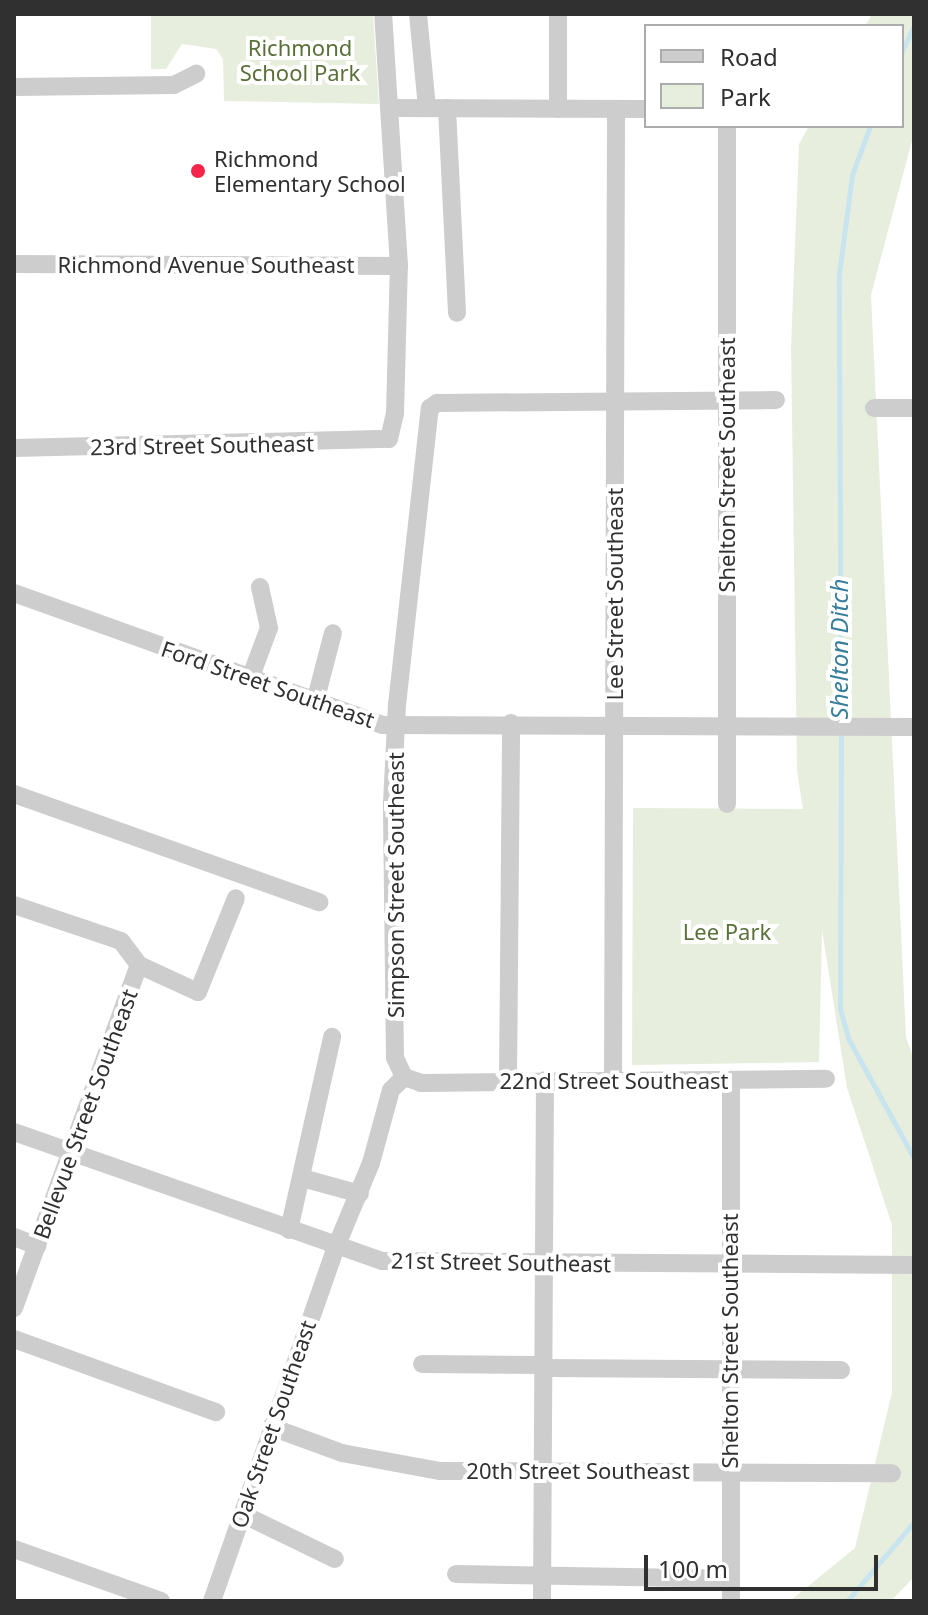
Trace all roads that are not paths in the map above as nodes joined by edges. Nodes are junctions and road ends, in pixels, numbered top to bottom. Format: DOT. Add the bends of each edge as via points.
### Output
graph roads {
  1 [pos="383,14"];
  2 [pos="418,14"];
  3 [pos="558,14"];
  4 [pos="196,74"];
  5 [pos="14,87"];
  6 [pos="392,108"];
  7 [pos="427,108"];
  8 [pos="447,108"];
  9 [pos="558,109"];
  10 [pos="616,109"];
  11 [pos="644,109"];
  12 [pos="727,128"];
  13 [pos="14,264"];
  14 [pos="399,266"];
  15 [pos="457,313"];
  16 [pos="776,400"];
  17 [pos="727,401"];
  18 [pos="617,405"];
  19 [pos="874,408"];
  20 [pos="914,408"];
  21 [pos="14,448"];
  22 [pos="260,587"];
  23 [pos="14,593"];
  24 [pos="333,633"];
  25 [pos="250,679"];
  26 [pos="315,702"];
  27 [pos="511,723"];
  28 [pos="397,724"];
  29 [pos="614,724"];
  30 [pos="726,726"];
  31 [pos="914,727"];
  32 [pos="14,794"];
  33 [pos="727,804"];
  34 [pos="236,898"];
  35 [pos="319,902"];
  36 [pos="14,905"];
  37 [pos="139,965"];
  38 [pos="332,1037"];
  39 [pos="404,1077"];
  40 [pos="826,1079"];
  41 [pos="545,1080"];
  42 [pos="613,1080"];
  43 [pos="508,1081"];
  44 [pos="731,1081"];
  45 [pos="14,1132"];
  46 [pos="73,1152"];
  47 [pos="302,1178"];
  48 [pos="360,1194"];
  49 [pos="289,1230"];
  50 [pos="14,1237"];
  51 [pos="37,1246"];
  52 [pos="336,1247"];
  53 [pos="544,1264"];
  54 [pos="730,1265"];
  55 [pos="911,1265"];
  56 [pos="14,1308"];
  57 [pos="14,1339"];
  58 [pos="422,1364"];
  59 [pos="543,1366"];
  60 [pos="729,1368"];
  61 [pos="841,1370"];
  62 [pos="216,1412"];
  63 [pos="271,1427"];
  64 [pos="542,1471"];
  65 [pos="728,1472"];
  66 [pos="892,1473"];
  67 [pos="242,1514"];
  68 [pos="14,1549"];
  69 [pos="335,1559"];
  70 [pos="456,1574"];
  71 [pos="542,1576"];
  72 [pos="731,1579"];
  73 [pos="161,1601"];
  74 [pos="212,1601"];
  75 [pos="542,1601"];
  76 [pos="731,1601"];
  1 -- 6 [label="street"];
  2 -- 7 [label="street"];
  3 -- 9 [label="street"];
  4 -- 5 [label="street" via="174,85"];
  6 -- 7 [label="street"];
  6 -- 14 [label="street"];
  7 -- 8 [label="street"];
  8 -- 9 [label="street"];
  8 -- 15 [label="street"];
  9 -- 10 [label="street"];
  10 -- 11 [label="street"];
  10 -- 18 [label="street, Lee Street Southeast"];
  12 -- 17 [label="street, Shelton Street Southeast"];
  13 -- 14 [label="street, Richmond Avenue Southeast"];
  14 -- 21 [label="street, 23rd Street Southeast" via="395,414 389,439"];
  16 -- 17 [label="street"];
  17 -- 18 [label="street"];
  17 -- 30 [label="street, Shelton Street Southeast"];
  18 -- 28 [label="street, Simpson Street Southeast" via="433,404"];
  18 -- 29 [label="street, Lee Street Southeast"];
  19 -- 20 [label="street"];
  22 -- 25 [label="street" via="269,628"];
  23 -- 25 [label="street, Ford Street Southeast"];
  24 -- 26 [label="street"];
  25 -- 26 [label="street, Ford Street Southeast"];
  26 -- 28 [label="street, Ford Street Southeast" via="369,722"];
  27 -- 28 [label="street, Ford Street Southeast"];
  27 -- 29 [label="street, Ford Street Southeast"];
  27 -- 43 [label="street"];
  28 -- 39 [label="street, Simpson Street Southeast" via="392,803 395,1058"];
  29 -- 30 [label="street, Ford Street Southeast"];
  29 -- 42 [label="street, Lee Street Southeast"];
  30 -- 31 [label="street, Ford Street Southeast"];
  30 -- 33 [label="street, Shelton Street Southeast"];
  32 -- 35 [label="street"];
  34 -- 37 [label="street" via="198,992"];
  36 -- 37 [label="street" via="121,941"];
  37 -- 46 [label="street, Bellevue Street Southeast"];
  38 -- 47 [label="street"];
  39 -- 43 [label="street, 22nd Street Southeast" via="421,1083"];
  39 -- 48 [label="street, Oak Street Southeast" via="391,1090"];
  40 -- 44 [label="street, 22nd Street Southeast"];
  41 -- 42 [label="street, 22nd Street Southeast"];
  41 -- 43 [label="street, 22nd Street Southeast"];
  41 -- 53 [label="street"];
  42 -- 44 [label="street, 22nd Street Southeast"];
  44 -- 54 [label="street, Shelton Street Southeast"];
  45 -- 46 [label="street, 21st Street Southeast"];
  46 -- 49 [label="street, 21st Street Southeast"];
  46 -- 51 [label="street, Bellevue Street Southeast"];
  47 -- 48 [label="street"];
  47 -- 49 [label="street"];
  48 -- 52 [label="street, Oak Street Southeast"];
  49 -- 52 [label="street, 21st Street Southeast"];
  50 -- 51 [label="street"];
  51 -- 56 [label="street, Bellevue Street Southeast"];
  52 -- 53 [label="street, 21st Street Southeast" via="382,1261"];
  52 -- 63 [label="street, Oak Street Southeast"];
  53 -- 54 [label="street, 21st Street Southeast"];
  53 -- 59 [label="street"];
  54 -- 55 [label="street, 21st Street Southeast"];
  54 -- 60 [label="street, Shelton Street Southeast"];
  57 -- 62 [label="street"];
  58 -- 59 [label="street"];
  59 -- 60 [label="street"];
  59 -- 64 [label="street"];
  60 -- 61 [label="street"];
  60 -- 65 [label="street, Shelton Street Southeast"];
  63 -- 64 [label="street, 20th Street Southeast" via="387,1464 440,1471"];
  63 -- 67 [label="street, Oak Street Southeast"];
  64 -- 65 [label="street, 20th Street Southeast"];
  64 -- 71 [label="street"];
  65 -- 66 [label="street, 20th Street Southeast"];
  65 -- 72 [label="street, Shelton Street Southeast"];
  67 -- 69 [label="street"];
  67 -- 74 [label="street, Oak Street Southeast"];
  68 -- 73 [label="street"];
  70 -- 71 [label="street"];
  71 -- 72 [label="street"];
  71 -- 75 [label="street"];
  72 -- 76 [label="street, Shelton Street Southeast"];
}
